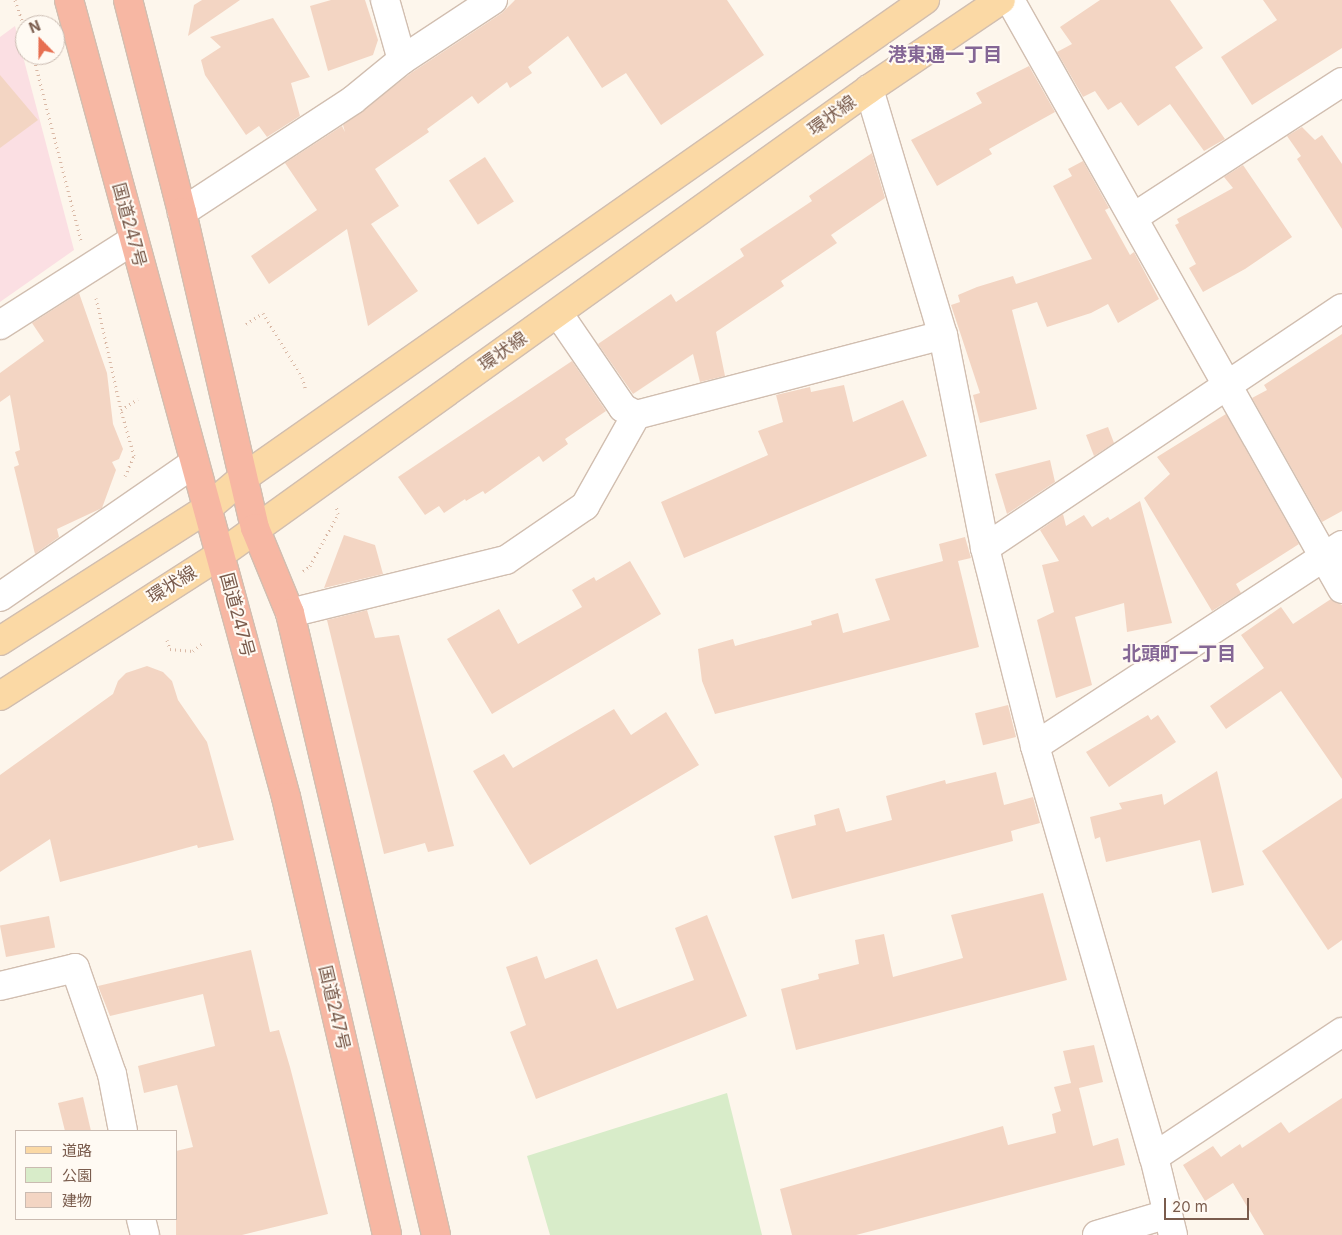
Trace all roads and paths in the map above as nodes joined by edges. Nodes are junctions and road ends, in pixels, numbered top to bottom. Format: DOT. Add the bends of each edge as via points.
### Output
graph roads {
  1 [pos="15,0"];
  2 [pos="69,0"];
  3 [pos="128,0"];
  4 [pos="384,0"];
  5 [pos="493,0"];
  6 [pos="925,0"];
  7 [pos="1001,0"];
  8 [pos="1010,0"];
  9 [pos="20,15"];
  10 [pos="402,60"];
  11 [pos="36,65"];
  12 [pos="1342,82"];
  13 [pos="869,89"];
  14 [pos="182,212"];
  15 [pos="1134,217"];
  16 [pos="132,241"];
  17 [pos="84,251"];
  18 [pos="94,291"];
  19 [pos="1342,308"];
  20 [pos="558,312"];
  21 [pos="246,324"];
  22 [pos="0,325"];
  23 [pos="943,335"];
  24 [pos="1227,384"];
  25 [pos="306,390"];
  26 [pos="138,399"];
  27 [pos="121,410"];
  28 [pos="636,415"];
  29 [pos="194,464"];
  30 [pos="243,478"];
  31 [pos="123,480"];
  32 [pos="334,500"];
  33 [pos="206,510"];
  34 [pos="255,528"];
  35 [pos="985,548"];
  36 [pos="1333,551"];
  37 [pos="221,554"];
  38 [pos="299,574"];
  39 [pos="1342,589"];
  40 [pos="0,597"];
  41 [pos="290,613"];
  42 [pos="167,640"];
  43 [pos="0,641"];
  44 [pos="203,643"];
  45 [pos="0,696"];
  46 [pos="1035,746"];
  47 [pos="0,986"];
  48 [pos="1342,1032"];
  49 [pos="123,1130"];
  50 [pos="1154,1157"];
  51 [pos="142,1220"];
  52 [pos="1171,1224"];
  53 [pos="145,1235"];
  54 [pos="387,1235"];
  55 [pos="436,1235"];
  56 [pos="1097,1235"];
  1 -- 9 [label="path"];
  2 -- 16 [label="highway, 国道247号" via="87,57"];
  3 -- 14 [label="highway"];
  4 -- 10 [label="street"];
  5 -- 10 [label="street"];
  6 -- 30 [label="main road"];
  7 -- 13 [label="main road, 環状線"];
  8 -- 15 [label="street"];
  10 -- 14 [label="street" via="353,100"];
  11 -- 17 [label="path"];
  12 -- 15 [label="street"];
  13 -- 20 [label="main road, 環状線"];
  13 -- 23 [label="street"];
  14 -- 30 [label="highway"];
  15 -- 24 [label="street"];
  16 -- 22 [label="street"];
  16 -- 29 [label="highway, 国道247号"];
  18 -- 27 [label="path"];
  19 -- 24 [label="street"];
  20 -- 28 [label="street" via="623,408"];
  20 -- 34 [label="main road, 環状線"];
  21 -- 25 [label="path" via="263,313 302,377"];
  23 -- 28 [label="street"];
  23 -- 35 [label="street"];
  24 -- 35 [label="street"];
  24 -- 36 [label="street"];
  26 -- 27 [label="path"];
  27 -- 31 [label="path" via="134,456"];
  28 -- 41 [label="street" via="585,506 506,560"];
  29 -- 33 [label="highway, 国道247号"];
  29 -- 40 [label="street"];
  30 -- 33 [label="main road"];
  30 -- 34 [label="highway"];
  32 -- 38 [label="path" via="338,514 310,566"];
  33 -- 37 [label="highway, 国道247号"];
  33 -- 43 [label="main road"];
  34 -- 37 [label="main road, 環状線"];
  34 -- 41 [label="highway"];
  35 -- 46 [label="street"];
  36 -- 39 [label="street"];
  36 -- 46 [label="street"];
  37 -- 45 [label="main road, 環状線"];
  37 -- 54 [label="highway, 国道247号" via="286,797"];
  41 -- 55 [label="highway"];
  42 -- 44 [label="path" via="170,649 193,651"];
  46 -- 50 [label="street"];
  47 -- 49 [label="street" via="75,968 112,1074"];
  48 -- 50 [label="street"];
  50 -- 52 [label="street"];
  51 -- 53 [label="street"];
  52 -- 56 [label="street"];
}
